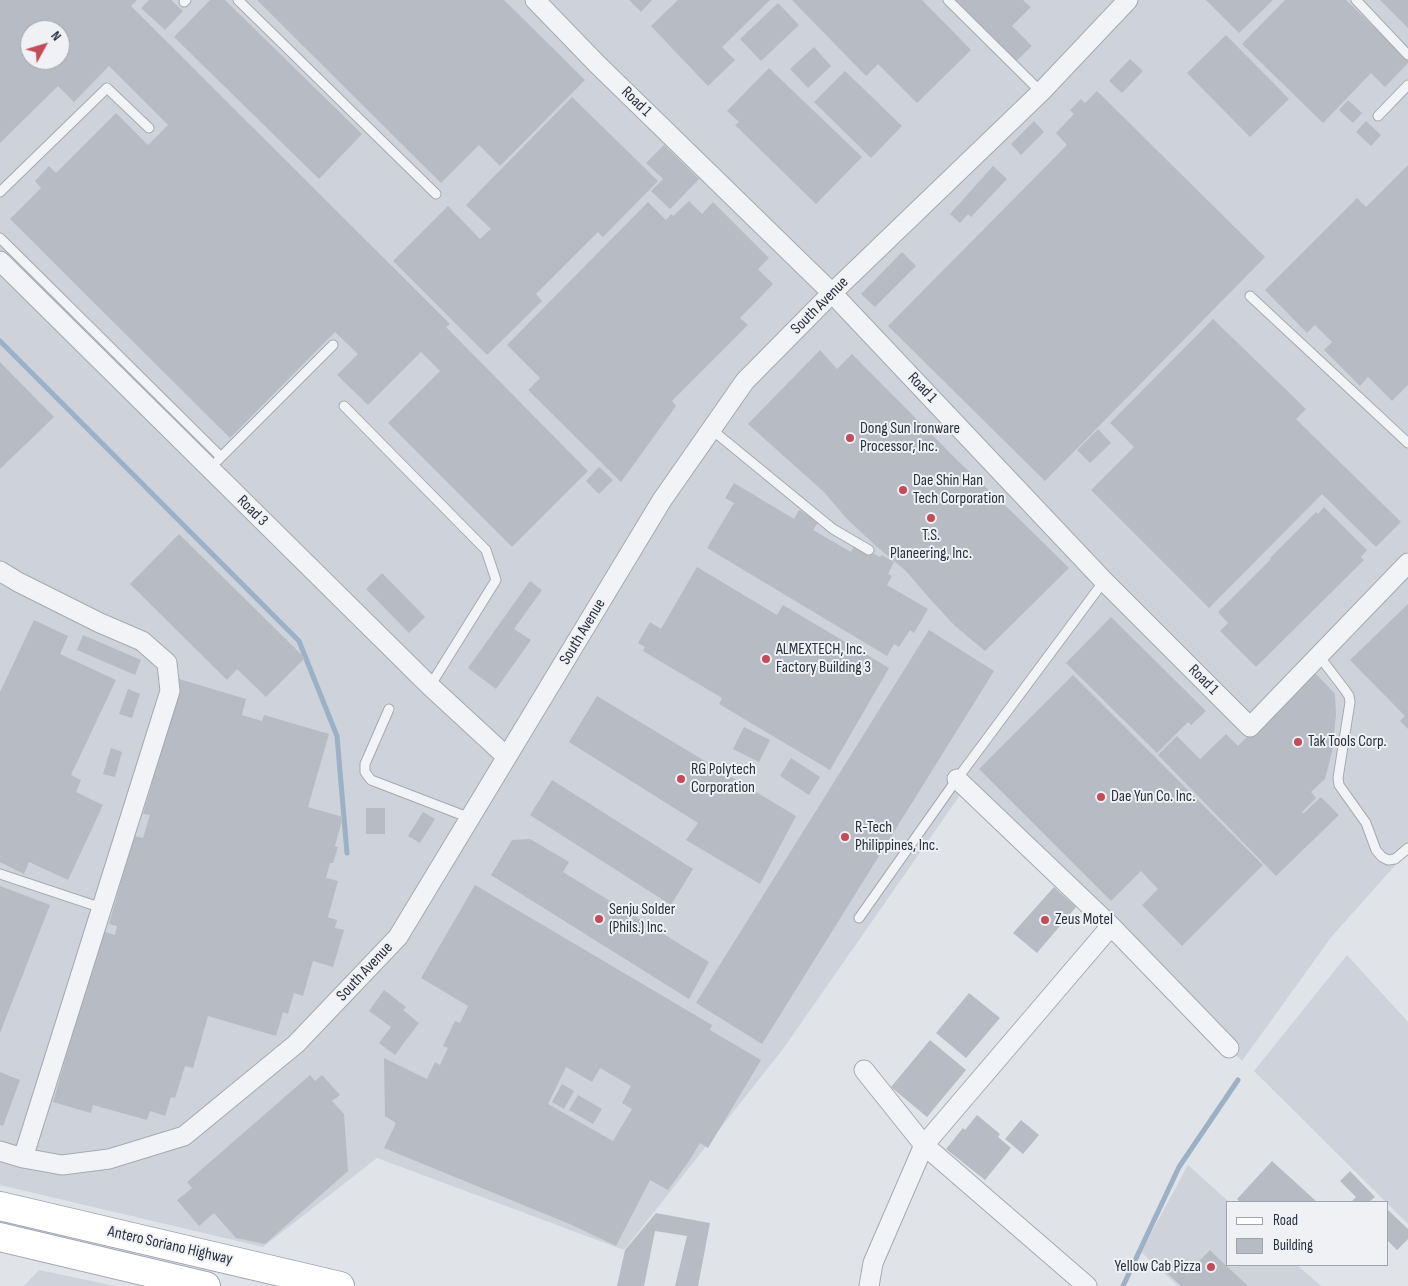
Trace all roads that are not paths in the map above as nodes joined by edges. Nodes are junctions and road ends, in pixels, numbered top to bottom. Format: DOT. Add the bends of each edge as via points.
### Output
graph roads {
  1 [pos="238,0"];
  2 [pos="534,0"];
  3 [pos="948,0"];
  4 [pos="1128,0"];
  5 [pos="1356,0"];
  6 [pos="1408,54"];
  7 [pos="1408,85"];
  8 [pos="1041,92"];
  9 [pos="1378,116"];
  10 [pos="149,128"];
  11 [pos="0,192"];
  12 [pos="436,194"];
  13 [pos="0,238"];
  14 [pos="0,261"];
  15 [pos="832,294"];
  16 [pos="1250,296"];
  17 [pos="333,345"];
  18 [pos="344,406"];
  19 [pos="711,429"];
  20 [pos="1408,443"];
  21 [pos="215,463"];
  22 [pos="869,550"];
  23 [pos="1408,563"];
  24 [pos="0,571"];
  25 [pos="1104,581"];
  26 [pos="1318,656"];
  27 [pos="430,686"];
  28 [pos="389,709"];
  29 [pos="507,757"];
  30 [pos="957,779"];
  31 [pos="470,818"];
  32 [pos="1408,848"];
  33 [pos="0,874"];
  34 [pos="102,908"];
  35 [pos="859,918"];
  36 [pos="1111,926"];
  37 [pos="1229,1048"];
  38 [pos="864,1070"];
  39 [pos="924,1145"];
  40 [pos="0,1151"];
  41 [pos="23,1158"];
  42 [pos="0,1206"];
  43 [pos="0,1237"];
  44 [pos="206,1286"];
  45 [pos="340,1286"];
  46 [pos="869,1286"];
  47 [pos="1087,1286"];
  1 -- 12 [label="lane"];
  2 -- 15 [label="street, Road 1"];
  3 -- 8 [label="lane"];
  4 -- 8 [label="street, South Avenue"];
  5 -- 6 [label="lane"];
  7 -- 9 [label="lane"];
  8 -- 15 [label="street, South Avenue"];
  10 -- 11 [label="lane" via="107,88"];
  13 -- 21 [label="lane"];
  14 -- 21 [label="street, Road 3"];
  15 -- 19 [label="street, South Avenue" via="745,381"];
  15 -- 25 [label="street, Road 1"];
  16 -- 20 [label="lane"];
  17 -- 21 [label="lane"];
  18 -- 27 [label="lane" via="486,550 496,580"];
  19 -- 22 [label="lane" via="833,529"];
  19 -- 29 [label="street, South Avenue" via="662,500"];
  21 -- 27 [label="street, Road 3"];
  23 -- 26 [label="street, Road 1"];
  24 -- 34 [label="street" via="142,641 167,663 170,691"];
  25 -- 26 [label="street, Road 1" via="1250,727"];
  25 -- 30 [label="lane"];
  26 -- 32 [label="lane" via="1349,696 1338,778 1340,785 1366,822 1376,850 1382,857 1395,859"];
  27 -- 29 [label="street, Road 3"];
  28 -- 31 [label="lane" via="365,764 365,772 371,780"];
  29 -- 31 [label="street, South Avenue"];
  30 -- 35 [label="lane"];
  30 -- 36 [label="street"];
  31 -- 41 [label="street, South Avenue" via="398,937 296,1044 184,1136 109,1159 62,1165"];
  33 -- 34 [label="lane"];
  34 -- 41 [label="street"];
  36 -- 37 [label="street"];
  36 -- 39 [label="street"];
  38 -- 39 [label="street"];
  39 -- 46 [label="street" via="873,1264"];
  39 -- 47 [label="street"];
  40 -- 41 [label="street, South Avenue"];
  42 -- 45 [label="main road, Antero Soriano Highway"];
  43 -- 44 [label="main road, Antero Soriano Highway"];
}
